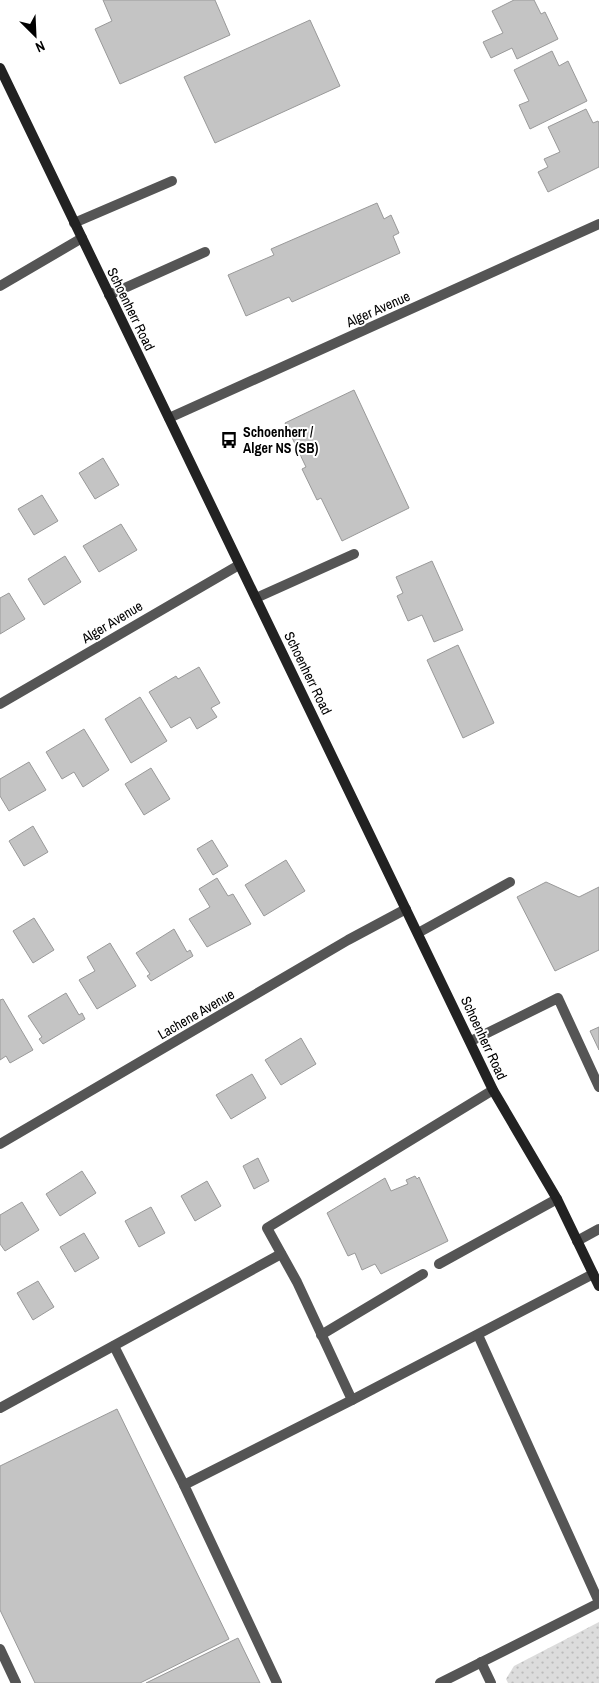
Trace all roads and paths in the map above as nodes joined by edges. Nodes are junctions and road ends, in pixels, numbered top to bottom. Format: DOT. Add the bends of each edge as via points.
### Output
graph roads {
  1 [pos="0,68"];
  2 [pos="172,181"];
  3 [pos="74,223"];
  4 [pos="599,224"];
  5 [pos="82,238"];
  6 [pos="205,252"];
  7 [pos="0,286"];
  8 [pos="110,295"];
  9 [pos="169,418"];
  10 [pos="354,554"];
  11 [pos="239,565"];
  12 [pos="256,598"];
  13 [pos="0,704"];
  14 [pos="510,882"];
  15 [pos="406,909"];
  16 [pos="418,933"];
  17 [pos="471,1041"];
  18 [pos="599,1087"];
  19 [pos="493,1090"];
  20 [pos="0,1144"];
  21 [pos="557,1199"];
  22 [pos="599,1229"];
  23 [pos="578,1241"];
  24 [pos="281,1254"];
  25 [pos="439,1264"];
  26 [pos="423,1274"];
  27 [pos="593,1274"];
  28 [pos="599,1286"];
  29 [pos="478,1334"];
  30 [pos="322,1335"];
  31 [pos="114,1346"];
  32 [pos="352,1400"];
  33 [pos="0,1408"];
  34 [pos="184,1485"];
  35 [pos="599,1602"];
  36 [pos="0,1649"];
  37 [pos="481,1662"];
  38 [pos="16,1683"];
  39 [pos="277,1683"];
  40 [pos="440,1683"];
  41 [pos="491,1683"];
  1 -- 3 [label="main road, Schoenherr Road"];
  2 -- 3 [label="street"];
  3 -- 5 [label="main road, Schoenherr Road"];
  4 -- 9 [label="street, Alger Avenue"];
  5 -- 7 [label="street"];
  5 -- 8 [label="main road, Schoenherr Road"];
  6 -- 8 [label="street"];
  8 -- 9 [label="main road, Schoenherr Road"];
  9 -- 11 [label="main road, Schoenherr Road"];
  10 -- 12 [label="street"];
  11 -- 12 [label="main road, Schoenherr Road"];
  11 -- 13 [label="street, Alger Avenue"];
  12 -- 15 [label="main road, Schoenherr Road"];
  14 -- 16 [label="street"];
  15 -- 16 [label="main road, Schoenherr Road"];
  15 -- 20 [label="street, Lachene Avenue"];
  16 -- 17 [label="main road, Schoenherr Road"];
  17 -- 18 [label="street" via="558,998"];
  17 -- 19 [label="main road, Schoenherr Road"];
  19 -- 21 [label="main road, Schoenherr Road"];
  19 -- 24 [label="street" via="266,1228"];
  21 -- 23 [label="main road, Schoenherr Road"];
  21 -- 25 [label="street"];
  22 -- 23 [label="street"];
  23 -- 27 [label="main road, Schoenherr Road"];
  24 -- 30 [label="street"];
  24 -- 31 [label="street"];
  26 -- 30 [label="street"];
  27 -- 28 [label="main road, Schoenherr Road"];
  27 -- 29 [label="street"];
  29 -- 32 [label="street"];
  29 -- 35 [label="street"];
  30 -- 32 [label="street"];
  31 -- 33 [label="street"];
  31 -- 34 [label="street"];
  32 -- 34 [label="street"];
  34 -- 39 [label="street"];
  35 -- 37 [label="street"];
  36 -- 38 [label="street"];
  37 -- 40 [label="street"];
  37 -- 41 [label="street"];
}
